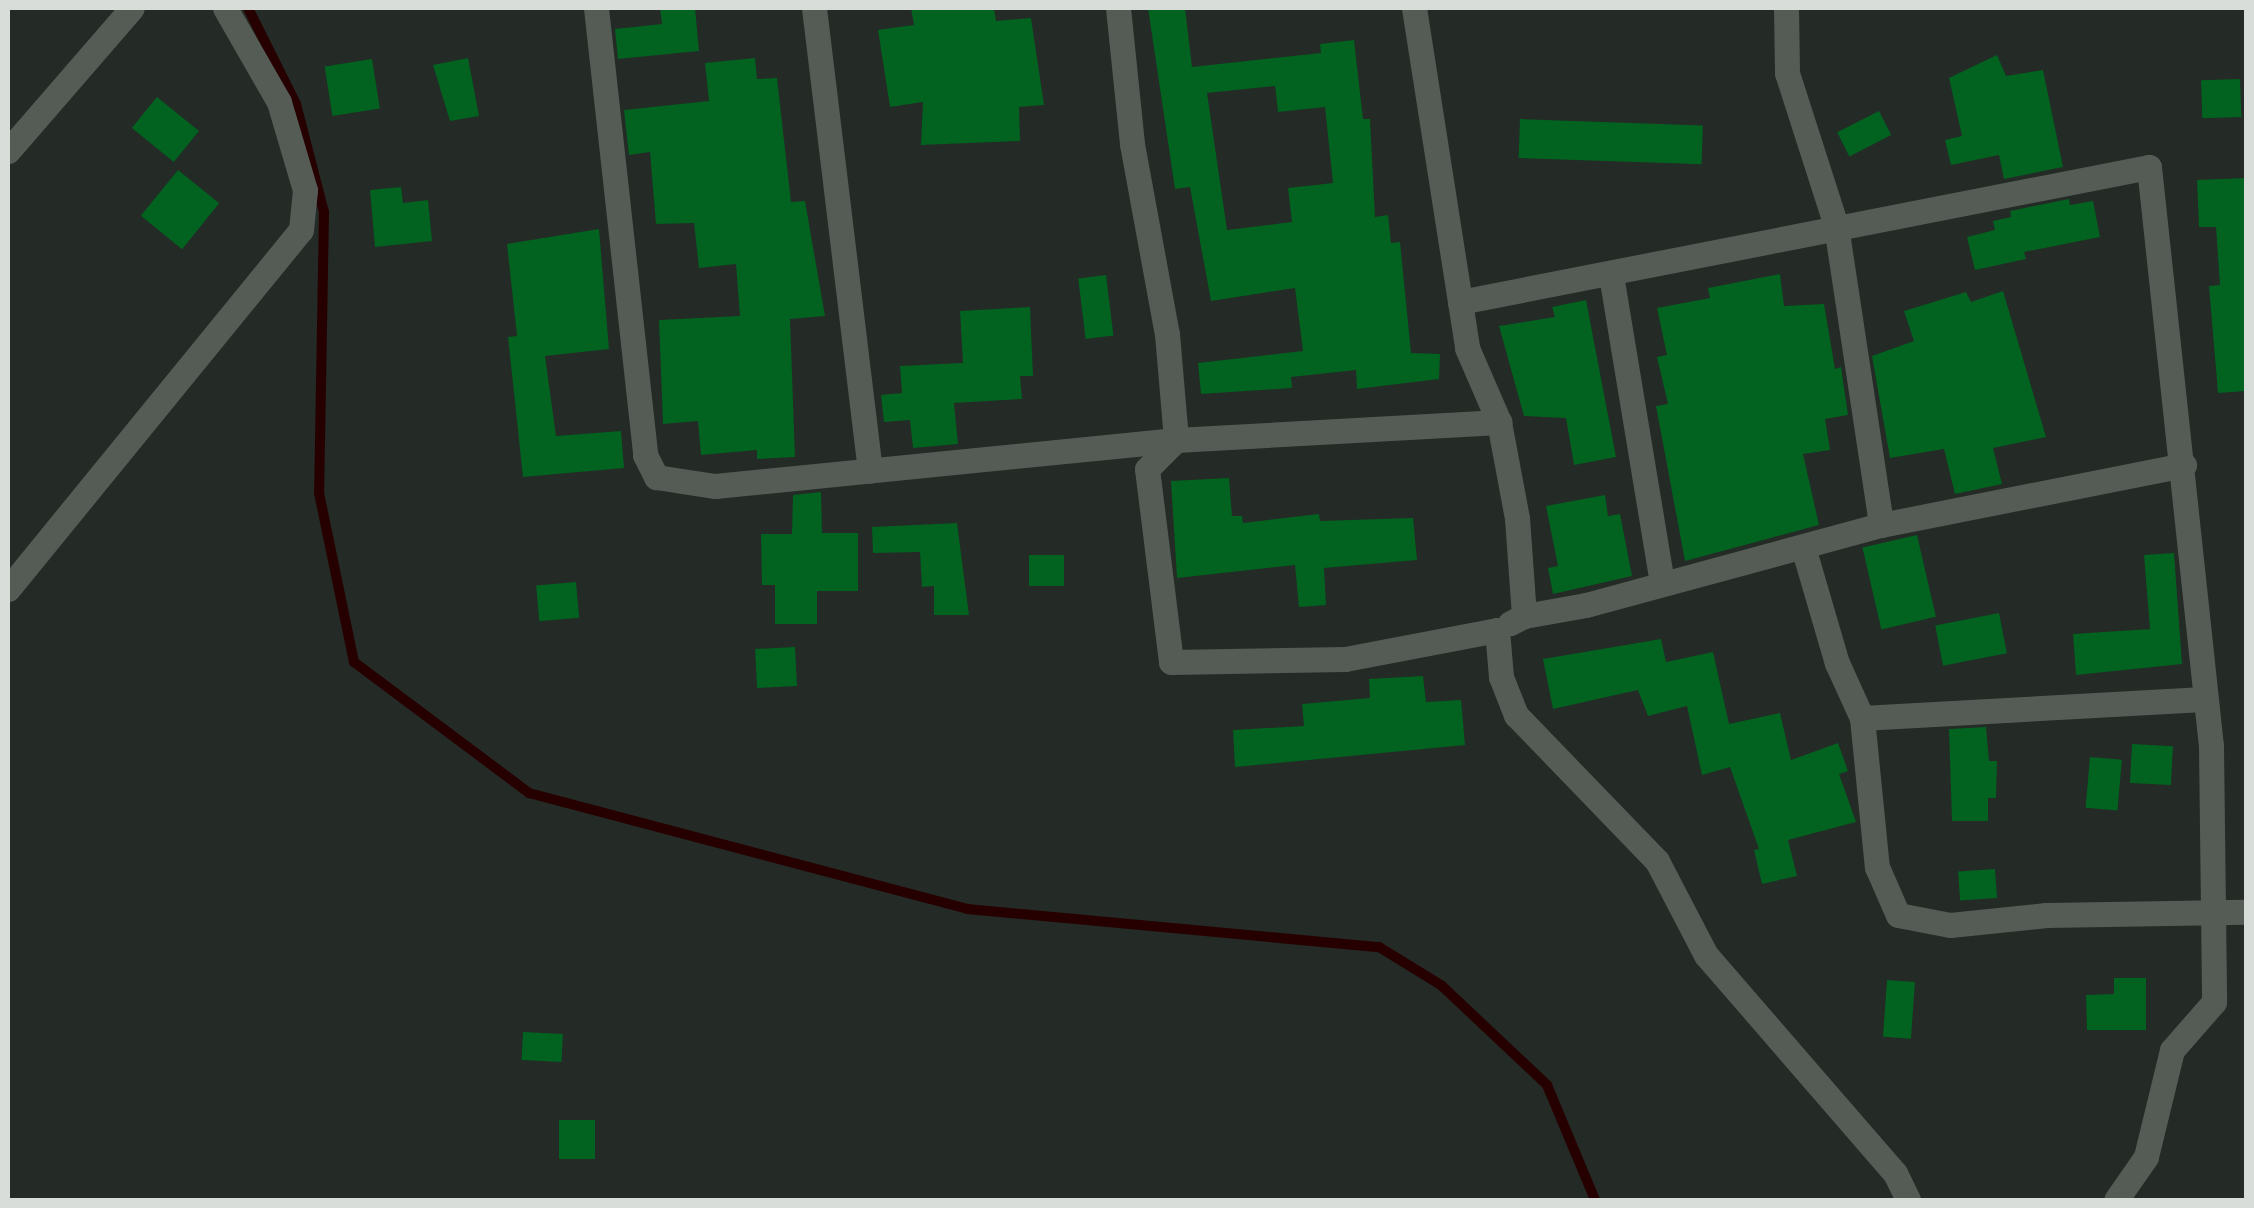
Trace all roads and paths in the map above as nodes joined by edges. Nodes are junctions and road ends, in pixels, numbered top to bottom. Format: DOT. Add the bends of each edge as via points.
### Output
graph roads {
  1 [pos="132,8"];
  2 [pos="596,8"];
  3 [pos="814,8"];
  4 [pos="1118,8"];
  5 [pos="1414,8"];
  6 [pos="1786,8"];
  7 [pos="230,9"];
  8 [pos="8,152"];
  9 [pos="1836,226"];
  10 [pos="1611,275"];
  11 [pos="1460,302"];
  12 [pos="1499,422"];
  13 [pos="1176,440"];
  14 [pos="2184,465"];
  15 [pos="870,471"];
  16 [pos="1881,525"];
  17 [pos="1803,547"];
  18 [pos="1662,583"];
  19 [pos="8,589"];
  20 [pos="1524,616"];
  21 [pos="1497,630"];
  22 [pos="2204,700"];
  23 [pos="1862,718"];
  24 [pos="2246,912"];
  25 [pos="2212,914"];
  26 [pos="1908,1200"];
  27 [pos="2116,1200"];
  1 -- 8 [label="street"];
  2 -- 15 [label="street" via="649,467 670,483 715,486"];
  3 -- 15 [label="street"];
  4 -- 13 [label="street" via="1132,144 1167,334"];
  5 -- 11 [label="street"];
  6 -- 9 [label="street" via="1783,50 1793,101"];
  7 -- 19 [label="street" via="279,102 304,190 301,230"];
  9 -- 10 [label="street"];
  9 -- 14 [label="street" via="2149,166"];
  9 -- 16 [label="street"];
  10 -- 11 [label="street"];
  10 -- 18 [label="street"];
  11 -- 12 [label="street" via="1467,348"];
  12 -- 13 [label="street"];
  12 -- 20 [label="street"];
  13 -- 15 [label="street"];
  13 -- 21 [label="street" via="1148,469 1171,662 1345,659"];
  14 -- 16 [label="street"];
  14 -- 22 [label="street"];
  16 -- 17 [label="street"];
  17 -- 18 [label="street"];
  17 -- 23 [label="street"];
  18 -- 20 [label="street"];
  20 -- 21 [label="street"];
  21 -- 26 [label="street" via="1501,677 1516,715 1649,851 1706,955 1894,1173"];
  22 -- 23 [label="street"];
  22 -- 25 [label="street" via="2211,746"];
  23 -- 25 [label="street" via="1877,866 1898,916 1950,926 2046,915"];
  24 -- 25 [label="street"];
  25 -- 27 [label="street" via="2214,1002 2172,1050 2146,1157"];
}
